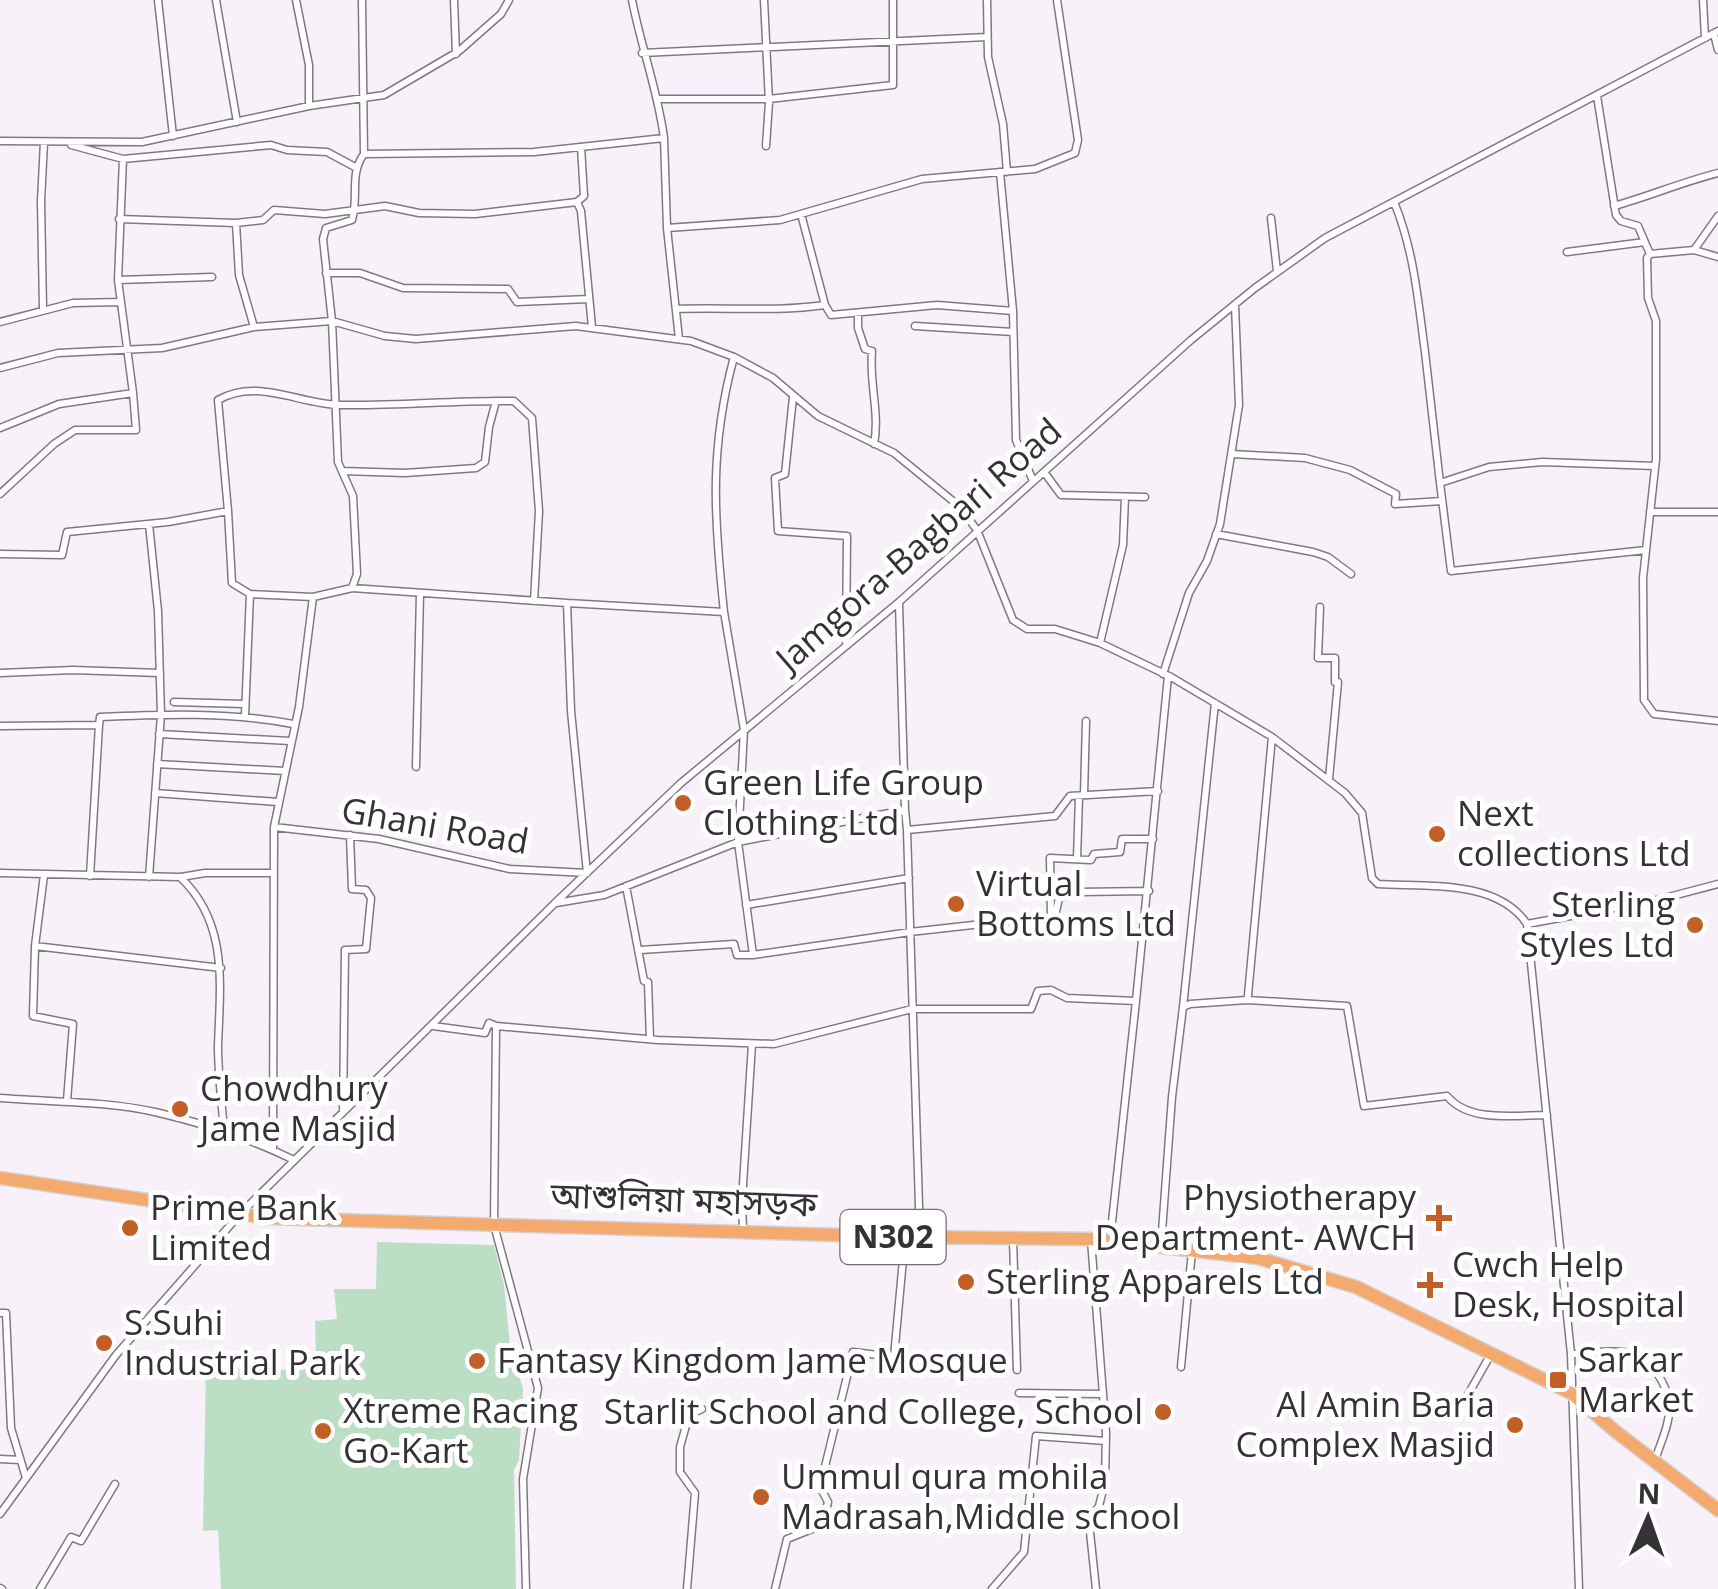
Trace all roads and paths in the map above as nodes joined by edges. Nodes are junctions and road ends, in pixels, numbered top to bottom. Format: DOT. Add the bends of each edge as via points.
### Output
graph roads {
  1 [pos="158,0"];
  2 [pos="216,0"];
  3 [pos="296,0"];
  4 [pos="362,0"];
  5 [pos="454,0"];
  6 [pos="509,0"];
  7 [pos="632,0"];
  8 [pos="764,0"];
  9 [pos="892,0"];
  10 [pos="987,0"];
  11 [pos="1057,0"];
  12 [pos="1703,0"];
  13 [pos="1716,32"];
  14 [pos="988,38"];
  15 [pos="1705,38"];
  16 [pos="894,41"];
  17 [pos="767,48"];
  18 [pos="1718,50"];
  19 [pos="642,53"];
  20 [pos="456,54"];
  21 [pos="363,96"];
  22 [pos="1597,96"];
  23 [pos="659,99"];
  24 [pos="769,99"];
  25 [pos="309,106"];
  26 [pos="236,122"];
  27 [pos="172,136"];
  28 [pos="664,138"];
  29 [pos="0,141"];
  30 [pos="44,142"];
  31 [pos="60,142"];
  32 [pos="581,146"];
  33 [pos="766,146"];
  34 [pos="364,154"];
  35 [pos="124,158"];
  36 [pos="354,167"];
  37 [pos="1003,172"];
  38 [pos="1718,172"];
  39 [pos="577,202"];
  40 [pos="1394,202"];
  41 [pos="1614,206"];
  42 [pos="356,208"];
  43 [pos="801,214"];
  44 [pos="1718,216"];
  45 [pos="1271,218"];
  46 [pos="119,220"];
  47 [pos="236,223"];
  48 [pos="667,228"];
  49 [pos="1645,242"];
  50 [pos="1694,250"];
  51 [pos="1567,252"];
  52 [pos="1650,254"];
  53 [pos="1718,257"];
  54 [pos="1278,272"];
  55 [pos="326,273"];
  56 [pos="212,277"];
  57 [pos="118,280"];
  58 [pos="590,300"];
  59 [pos="120,302"];
  60 [pos="825,305"];
  61 [pos="1235,305"];
  62 [pos="43,309"];
  63 [pos="676,309"];
  64 [pos="1013,311"];
  65 [pos="858,313"];
  66 [pos="332,321"];
  67 [pos="0,322"];
  68 [pos="915,326"];
  69 [pos="254,327"];
  70 [pos="592,327"];
  71 [pos="1014,332"];
  72 [pos="679,338"];
  73 [pos="127,348"];
  74 [pos="734,357"];
  75 [pos="0,368"];
  76 [pos="133,393"];
  77 [pos="793,396"];
  78 [pos="496,401"];
  79 [pos="336,405"];
  80 [pos="0,428"];
  81 [pos="874,444"];
  82 [pos="1232,454"];
  83 [pos="1655,466"];
  84 [pos="342,472"];
  85 [pos="1044,472"];
  86 [pos="1033,481"];
  87 [pos="1440,482"];
  88 [pos="0,494"];
  89 [pos="1125,497"];
  90 [pos="1146,497"];
  91 [pos="1442,500"];
  92 [pos="228,511"];
  93 [pos="1650,512"];
  94 [pos="1718,512"];
  95 [pos="149,524"];
  96 [pos="977,530"];
  97 [pos="1216,534"];
  98 [pos="1646,550"];
  99 [pos="0,554"];
  100 [pos="1351,574"];
  101 [pos="352,588"];
  102 [pos="420,593"];
  103 [pos="250,594"];
  104 [pos="313,597"];
  105 [pos="534,601"];
  106 [pos="899,602"];
  107 [pos="567,603"];
  108 [pos="1320,607"];
  109 [pos="724,612"];
  110 [pos="1100,642"];
  111 [pos="846,643"];
  112 [pos="0,673"];
  113 [pos="160,674"];
  114 [pos="1166,675"];
  115 [pos="174,702"];
  116 [pos="1215,703"];
  117 [pos="245,704"];
  118 [pos="160,715"];
  119 [pos="245,716"];
  120 [pos="1086,722"];
  121 [pos="1718,722"];
  122 [pos="293,724"];
  123 [pos="99,725"];
  124 [pos="0,726"];
  125 [pos="744,730"];
  126 [pos="159,734"];
  127 [pos="1272,738"];
  128 [pos="290,740"];
  129 [pos="157,764"];
  130 [pos="416,767"];
  131 [pos="284,771"];
  132 [pos="1329,780"];
  133 [pos="1158,791"];
  134 [pos="155,793"];
  135 [pos="1082,796"];
  136 [pos="279,802"];
  137 [pos="905,810"];
  138 [pos="274,827"];
  139 [pos="907,830"];
  140 [pos="350,836"];
  141 [pos="1154,839"];
  142 [pos="738,842"];
  143 [pos="1077,859"];
  144 [pos="0,873"];
  145 [pos="587,873"];
  146 [pos="44,874"];
  147 [pos="274,874"];
  148 [pos="90,876"];
  149 [pos="148,877"];
  150 [pos="180,877"];
  151 [pos="909,878"];
  152 [pos="1718,884"];
  153 [pos="626,886"];
  154 [pos="1149,891"];
  155 [pos="555,903"];
  156 [pos="746,905"];
  157 [pos="1050,917"];
  158 [pos="1527,924"];
  159 [pos="910,932"];
  160 [pos="35,946"];
  161 [pos="640,950"];
  162 [pos="753,955"];
  163 [pos="221,968"];
  164 [pos="1136,1000"];
  165 [pos="1247,1000"];
  166 [pos="1183,1007"];
  167 [pos="912,1009"];
  168 [pos="432,1026"];
  169 [pos="496,1026"];
  170 [pos="650,1039"];
  171 [pos="752,1044"];
  172 [pos="0,1098"];
  173 [pos="67,1101"];
  174 [pos="342,1114"];
  175 [pos="1547,1115"];
  176 [pos="224,1132"];
  177 [pos="273,1150"];
  178 [pos="295,1160"];
  179 [pos="0,1178"];
  180 [pos="240,1214"];
  181 [pos="494,1225"];
  182 [pos="743,1232"];
  183 [pos="912,1237"];
  184 [pos="1014,1238"];
  185 [pos="1090,1239"];
  186 [pos="1110,1241"];
  187 [pos="1161,1245"];
  188 [pos="1192,1249"];
  189 [pos="0,1313"];
  190 [pos="1491,1353"];
  191 [pos="1571,1354"];
  192 [pos="1181,1367"];
  193 [pos="1017,1370"];
  194 [pos="1019,1393"];
  195 [pos="1572,1393"];
  196 [pos="1102,1394"];
  197 [pos="1466,1398"];
  198 [pos="702,1409"];
  199 [pos="1106,1441"];
  200 [pos="0,1459"];
  201 [pos="20,1460"];
  202 [pos="1655,1460"];
  203 [pos="27,1479"];
  204 [pos="115,1484"];
  205 [pos="1718,1510"];
  206 [pos="0,1514"];
  207 [pos="40,1589"];
  208 [pos="526,1589"];
  209 [pos="687,1589"];
  210 [pos="775,1589"];
  211 [pos="992,1589"];
  212 [pos="1096,1589"];
  213 [pos="1579,1589"];
  1 -- 27 [label="street"];
  2 -- 26 [label="street"];
  3 -- 25 [label="street"];
  4 -- 21 [label="street"];
  5 -- 20 [label="street"];
  6 -- 20 [label="street"];
  7 -- 19 [label="street"];
  8 -- 17 [label="street"];
  9 -- 16 [label="street"];
  10 -- 14 [label="street"];
  11 -- 37 [label="street" via="1077,149 1036,168"];
  12 -- 15 [label="street"];
  13 -- 15 [label="street, Jamgora-Bagbari Road"];
  13 -- 18 [label="street"];
  14 -- 16 [label="street"];
  14 -- 37 [label="street" via="1003,124"];
  15 -- 22 [label="street, Jamgora-Bagbari Road"];
  16 -- 17 [label="street"];
  16 -- 24 [label="street" via="893,85"];
  17 -- 19 [label="street"];
  17 -- 24 [label="street"];
  19 -- 23 [label="street"];
  20 -- 21 [label="street" via="392,92"];
  21 -- 25 [label="street"];
  21 -- 34 [label="street"];
  22 -- 40 [label="street, Jamgora-Bagbari Road"];
  22 -- 41 [label="street"];
  23 -- 24 [label="street"];
  23 -- 28 [label="street"];
  24 -- 33 [label="street"];
  25 -- 26 [label="street"];
  26 -- 27 [label="street"];
  27 -- 31 [label="street"];
  28 -- 32 [label="street"];
  28 -- 48 [label="street"];
  29 -- 30 [label="street"];
  30 -- 31 [label="street"];
  30 -- 62 [label="street"];
  31 -- 35 [label="street"];
  32 -- 34 [label="street"];
  32 -- 39 [label="street" via="584,196"];
  34 -- 36 [label="street"];
  35 -- 36 [label="street" via="271,145 327,152"];
  35 -- 46 [label="street"];
  36 -- 42 [label="street"];
  37 -- 43 [label="street" via="922,179"];
  37 -- 64 [label="street"];
  38 -- 41 [label="street"];
  39 -- 42 [label="street" via="475,214"];
  39 -- 58 [label="street"];
  40 -- 54 [label="street, Jamgora-Bagbari Road"];
  40 -- 87 [label="street" via="1420,307"];
  41 -- 49 [label="street" via="1621,221 1638,226"];
  42 -- 47 [label="street" via="325,214 274,210 263,220"];
  42 -- 55 [label="street" via="352,220 326,228"];
  43 -- 48 [label="street"];
  43 -- 60 [label="street"];
  44 -- 50 [label="street"];
  45 -- 54 [label="street"];
  46 -- 47 [label="street"];
  46 -- 57 [label="street"];
  47 -- 69 [label="street" via="239,275"];
  48 -- 63 [label="street"];
  49 -- 51 [label="street"];
  49 -- 52 [label="street"];
  50 -- 52 [label="street"];
  50 -- 53 [label="street"];
  52 -- 83 [label="street"];
  54 -- 61 [label="street, Jamgora-Bagbari Road"];
  55 -- 58 [label="street" via="360,273 403,288 508,288 517,302"];
  55 -- 66 [label="street"];
  56 -- 57 [label="street"];
  57 -- 59 [label="street"];
  58 -- 70 [label="street"];
  59 -- 62 [label="street"];
  59 -- 73 [label="street"];
  60 -- 63 [label="street"];
  60 -- 65 [label="street" via="831,315"];
  61 -- 82 [label="street" via="1240,405"];
  61 -- 85 [label="street, Jamgora-Bagbari Road"];
  62 -- 67 [label="street"];
  63 -- 72 [label="street"];
  64 -- 65 [label="street" via="936,305"];
  64 -- 71 [label="street"];
  65 -- 81 [label="street" via="864,349 872,351"];
  66 -- 69 [label="street"];
  66 -- 70 [label="street" via="416,340"];
  66 -- 79 [label="street"];
  68 -- 71 [label="street"];
  69 -- 73 [label="street" via="162,348"];
  70 -- 72 [label="street"];
  71 -- 86 [label="street" via="1016,440"];
  72 -- 74 [label="street"];
  73 -- 75 [label="street" via="58,353"];
  73 -- 76 [label="street"];
  74 -- 77 [label="street"];
  74 -- 109 [label="street" via="715,462"];
  76 -- 80 [label="street" via="58,404"];
  76 -- 88 [label="street" via="136,430 75,430"];
  77 -- 81 [label="street"];
  77 -- 111 [label="street" via="784,474 775,478 778,531 848,536"];
  78 -- 79 [label="street"];
  78 -- 84 [label="street" via="485,462 476,468"];
  78 -- 105 [label="street" via="514,401 532,418 539,511"];
  79 -- 84 [label="street"];
  79 -- 92 [label="street" via="275,390 218,400"];
  81 -- 96 [label="street" via="894,452 959,506"];
  82 -- 91 [label="street" via="1305,458 1350,470 1396,494 1396,504"];
  82 -- 97 [label="street"];
  83 -- 87 [label="street" via="1542,462"];
  83 -- 93 [label="street"];
  84 -- 101 [label="street" via="353,496 358,574"];
  85 -- 86 [label="street, Jamgora-Bagbari Road"];
  85 -- 89 [label="street" via="1061,494"];
  86 -- 96 [label="street, Jamgora-Bagbari Road"];
  87 -- 91 [label="street"];
  89 -- 90 [label="street"];
  89 -- 110 [label="street" via="1123,545"];
  91 -- 98 [label="street" via="1451,571"];
  92 -- 95 [label="street"];
  92 -- 103 [label="street" via="232,582"];
  93 -- 94 [label="street"];
  93 -- 98 [label="street"];
  95 -- 99 [label="street" via="66,532 62,555"];
  95 -- 113 [label="street"];
  96 -- 106 [label="street, Jamgora-Bagbari Road"];
  96 -- 110 [label="street" via="1013,620 1026,629"];
  97 -- 100 [label="street" via="1313,552"];
  97 -- 114 [label="street" via="1189,593"];
  98 -- 121 [label="street" via="1644,700 1654,714"];
  101 -- 102 [label="street"];
  101 -- 104 [label="street"];
  102 -- 105 [label="street"];
  102 -- 130 [label="street"];
  103 -- 104 [label="street"];
  103 -- 117 [label="street"];
  104 -- 122 [label="street"];
  105 -- 107 [label="street"];
  106 -- 111 [label="street, Jamgora-Bagbari Road"];
  106 -- 137 [label="street"];
  107 -- 109 [label="street"];
  107 -- 145 [label="street"];
  108 -- 132 [label="street" via="1318,658 1335,658 1338,682"];
  109 -- 125 [label="street"];
  110 -- 114 [label="street"];
  111 -- 125 [label="street, Jamgora-Bagbari Road"];
  112 -- 113 [label="street"];
  113 -- 118 [label="street"];
  114 -- 116 [label="street"];
  114 -- 133 [label="street"];
  115 -- 117 [label="street"];
  116 -- 127 [label="street"];
  116 -- 166 [label="street"];
  117 -- 119 [label="street"];
  118 -- 119 [label="street"];
  118 -- 123 [label="street" via="100,718"];
  118 -- 126 [label="street"];
  119 -- 122 [label="street"];
  120 -- 135 [label="street"];
  122 -- 128 [label="street"];
  123 -- 124 [label="street"];
  123 -- 148 [label="street"];
  125 -- 142 [label="street"];
  125 -- 145 [label="street, Jamgora-Bagbari Road"];
  126 -- 128 [label="street"];
  126 -- 129 [label="street"];
  127 -- 132 [label="street"];
  127 -- 165 [label="street"];
  128 -- 131 [label="street"];
  129 -- 131 [label="street"];
  129 -- 134 [label="street"];
  131 -- 136 [label="street"];
  132 -- 158 [label="street" via="1362,813 1378,884 1479,892 1518,910"];
  133 -- 135 [label="street"];
  133 -- 141 [label="street"];
  134 -- 136 [label="street"];
  134 -- 149 [label="street"];
  135 -- 139 [label="street" via="1070,796 1055,816"];
  135 -- 143 [label="street"];
  136 -- 138 [label="street"];
  137 -- 139 [label="street"];
  137 -- 142 [label="street"];
  138 -- 140 [label="street, Ghani Road"];
  138 -- 147 [label="street"];
  139 -- 151 [label="street"];
  140 -- 145 [label="street, Ghani Road" via="510,869"];
  140 -- 174 [label="street" via="352,889 366,890 371,898 366,949 346,950"];
  141 -- 143 [label="street" via="1122,839 1120,852"];
  141 -- 154 [label="street"];
  142 -- 153 [label="street"];
  142 -- 156 [label="street"];
  143 -- 157 [label="street" via="1050,858"];
  144 -- 146 [label="street"];
  145 -- 155 [label="street, Jamgora-Bagbari Road"];
  146 -- 148 [label="street"];
  146 -- 160 [label="street"];
  147 -- 150 [label="street"];
  147 -- 177 [label="street"];
  148 -- 149 [label="street"];
  149 -- 150 [label="street"];
  150 -- 163 [label="street" via="199,895"];
  151 -- 156 [label="street"];
  151 -- 159 [label="street"];
  152 -- 158 [label="street"];
  153 -- 155 [label="street"];
  153 -- 161 [label="street"];
  154 -- 157 [label="street" via="1078,892 1059,898"];
  154 -- 164 [label="street"];
  155 -- 168 [label="street, Jamgora-Bagbari Road"];
  156 -- 162 [label="street"];
  157 -- 159 [label="street"];
  158 -- 175 [label="street"];
  159 -- 162 [label="street"];
  159 -- 167 [label="street"];
  160 -- 163 [label="street"];
  160 -- 173 [label="street" via="33,1016 74,1024"];
  161 -- 162 [label="street" via="734,944 737,955"];
  161 -- 170 [label="street"];
  163 -- 176 [label="street"];
  164 -- 167 [label="street" via="1067,998 1050,990 1038,992 1032,1009"];
  164 -- 186 [label="street"];
  165 -- 166 [label="street"];
  165 -- 175 [label="street" via="1347,1006 1364,1106 1448,1096 1456,1107 1486,1115"];
  166 -- 187 [label="street"];
  167 -- 171 [label="street"];
  167 -- 183 [label="street"];
  168 -- 169 [label="street" via="485,1033 489,1023"];
  168 -- 174 [label="street, Jamgora-Bagbari Road"];
  169 -- 170 [label="street"];
  169 -- 181 [label="street"];
  170 -- 171 [label="street"];
  171 -- 182 [label="street"];
  172 -- 173 [label="street"];
  173 -- 176 [label="street" via="154,1112"];
  174 -- 178 [label="street, Jamgora-Bagbari Road"];
  175 -- 191 [label="street"];
  176 -- 177 [label="street"];
  177 -- 178 [label="street"];
  178 -- 180 [label="street, Jamgora-Bagbari Road"];
  179 -- 180 [label="highway, আশুলিয়া মহাসড়ক / N302"];
  180 -- 181 [label="highway, আশুলিয়া মহাসড়ক / N302"];
  180 -- 203 [label="street, Jamgora-Bagbari Road" via="116,1355"];
  181 -- 182 [label="highway, আশুলিয়া মহাসড়ক / N302"];
  181 -- 208 [label="street" via="538,1388 523,1479"];
  182 -- 183 [label="highway, আশুলিয়া মহাসড়ক / N302"];
  183 -- 184 [label="highway, আশুলিয়া মহাসড়ক / N302"];
  183 -- 210 [label="street" via="894,1357 853,1352 820,1487 828,1502 822,1525 787,1540"];
  184 -- 185 [label="highway, আশুলিয়া মহাসড়ক / N302"];
  184 -- 193 [label="street"];
  185 -- 186 [label="highway, আশুলিয়া মহাসড়ক / N302"];
  185 -- 196 [label="street"];
  186 -- 187 [label="highway, আশুলিয়া মহাসড়ক / N302"];
  187 -- 188 [label="highway, আশুলিয়া মহাসড়ক / N302"];
  188 -- 190 [label="highway, আশুলিয়া মহাসড়ক / N302" via="1258,1258 1356,1287"];
  188 -- 192 [label="street"];
  189 -- 201 [label="street" via="6,1313 6,1374"];
  190 -- 195 [label="highway, আশুলিয়া মহাসড়ক / N302"];
  190 -- 197 [label="street"];
  191 -- 195 [label="street"];
  191 -- 202 [label="street" via="1646,1358 1670,1400"];
  194 -- 196 [label="street"];
  195 -- 202 [label="highway, আশুলিয়া মহাসড়ক / N302"];
  195 -- 213 [label="street"];
  196 -- 199 [label="street"];
  198 -- 209 [label="street" via="689,1415 680,1447 680,1472 694,1493"];
  199 -- 211 [label="street" via="1036,1436 1024,1552"];
  199 -- 212 [label="street" via="1105,1482 1090,1532"];
  200 -- 201 [label="street"];
  201 -- 203 [label="street"];
  202 -- 205 [label="highway, আশুলিয়া মহাসড়ক / N302"];
  203 -- 206 [label="street, Jamgora-Bagbari Road"];
  204 -- 207 [label="street" via="81,1541 70,1536"];
}
